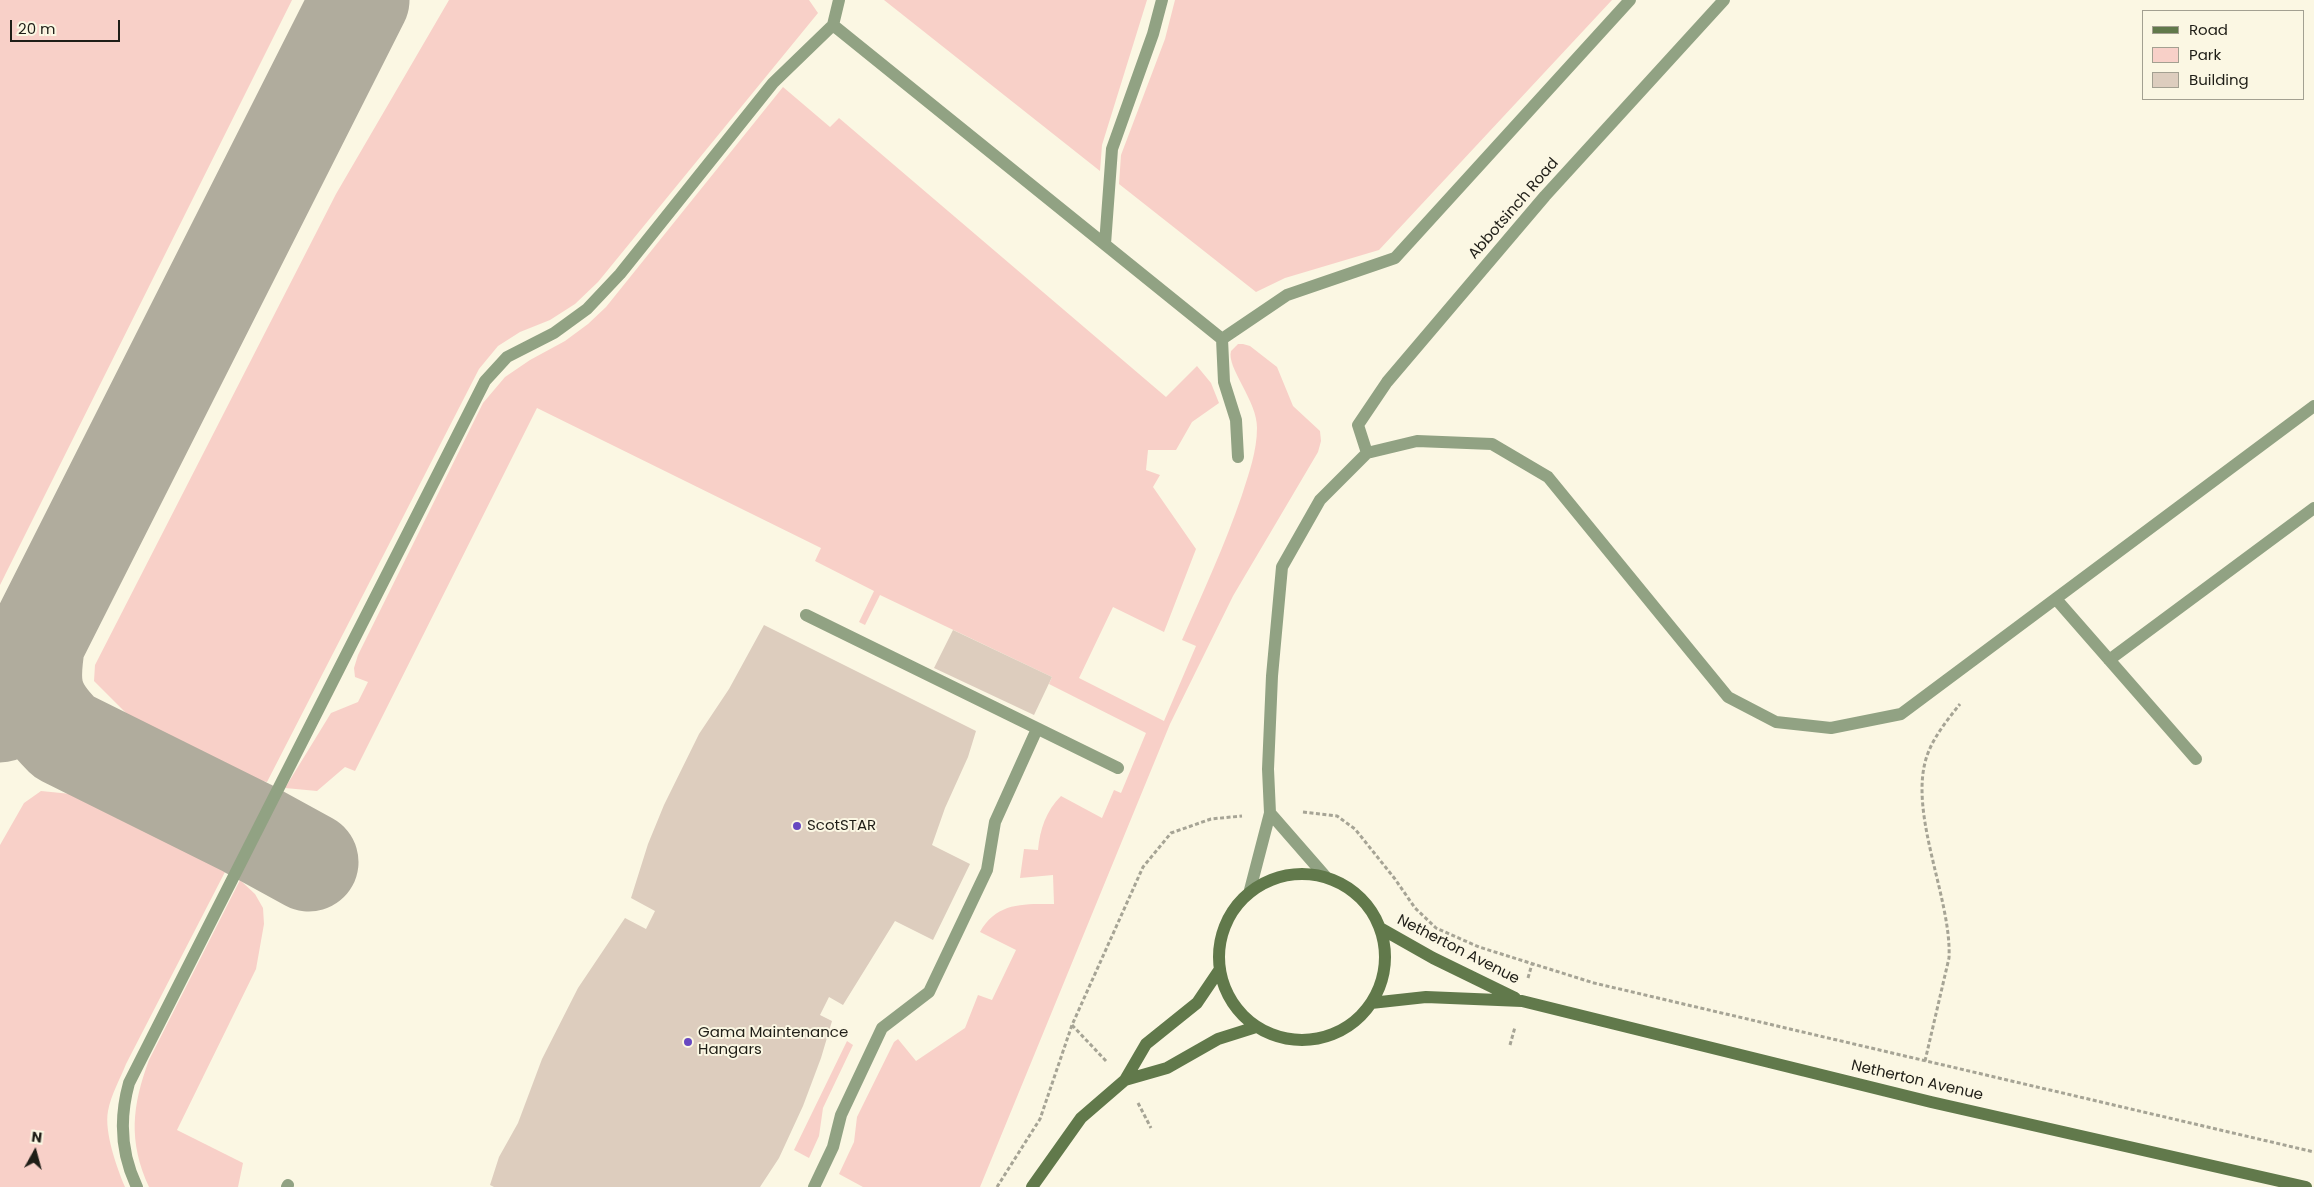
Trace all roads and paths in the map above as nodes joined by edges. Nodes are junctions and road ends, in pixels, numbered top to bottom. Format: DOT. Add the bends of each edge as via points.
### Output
graph roads {
  1 [pos="839,0"];
  2 [pos="1162,0"];
  3 [pos="1630,0"];
  4 [pos="1724,0"];
  5 [pos="833,26"];
  6 [pos="1105,244"];
  7 [pos="1222,339"];
  8 [pos="2314,406"];
  9 [pos="1367,453"];
  10 [pos="1238,457"];
  11 [pos="2314,508"];
  12 [pos="2056,599"];
  13 [pos="806,615"];
  14 [pos="2109,660"];
  15 [pos="1964,699"];
  16 [pos="1037,729"];
  17 [pos="2196,758"];
  18 [pos="1118,768"];
  19 [pos="1270,813"];
  20 [pos="1325,876"];
  21 [pos="1250,890"];
  22 [pos="1380,928"];
  23 [pos="1220,969"];
  24 [pos="1522,1002"];
  25 [pos="1371,1003"];
  26 [pos="1256,1027"];
  27 [pos="1925,1061"];
  28 [pos="1125,1080"];
  29 [pos="2314,1152"];
  30 [pos="1034,1183"];
  31 [pos="137,1187"];
  32 [pos="814,1187"];
  33 [pos="997,1187"];
  34 [pos="2306,1187"];
  1 -- 5 [label="lane"];
  2 -- 6 [label="lane" via="1112,149"];
  3 -- 7 [label="lane" via="1395,258 1287,295"];
  4 -- 9 [label="lane, Abbotsinch Road" via="1545,196 1387,382 1358,425"];
  5 -- 6 [label="lane"];
  5 -- 31 [label="lane" via="773,83 620,274 587,309 554,333 508,357 485,381 129,1083 121,1128 126,1156"];
  6 -- 7 [label="lane"];
  7 -- 10 [label="lane" via="1224,382 1236,420"];
  8 -- 12 [label="lane"];
  9 -- 12 [label="lane" via="1417,441 1492,444 1548,477 1728,697 1776,722 1831,728 1901,714"];
  9 -- 19 [label="lane" via="1320,500 1282,567 1272,676 1268,769"];
  11 -- 14 [label="lane"];
  12 -- 14 [label="lane"];
  13 -- 16 [label="lane"];
  14 -- 17 [label="lane"];
  15 -- 27 [label="path" via="1946,720 1928,753 1923,782 1930,850 1950,942 1950,958"];
  16 -- 18 [label="lane"];
  16 -- 32 [label="lane" via="995,822 987,870 929,992 882,1028 841,1115 833,1147"];
  19 -- 20 [label="lane"];
  19 -- 21 [label="lane"];
  19 -- 27 [label="path" via="1312,812 1337,816 1355,829 1371,847 1415,908 1436,928 1479,948 1594,983"];
  19 -- 33 [label="path" via="1211,819 1171,832 1143,867 1072,1025 1040,1119"];
  20 -- 21 [label="street" via="1299,873 1273,878"];
  20 -- 22 [label="street" via="1348,888 1368,905"];
  21 -- 23 [label="street" via="1232,910 1221,934"];
  22 -- 24 [label="street, Netherton Avenue" via="1432,958"];
  22 -- 25 [label="street" via="1385,954 1382,979"];
  23 -- 26 [label="street" via="1227,995"];
  23 -- 28 [label="street" via="1197,1003 1146,1044"];
  24 -- 25 [label="street, Netherton Avenue" via="1426,997"];
  24 -- 34 [label="street, Netherton Avenue" via="1931,1102"];
  25 -- 26 [label="street" via="1353,1023 1330,1035 1305,1040 1279,1037"];
  26 -- 28 [label="street" via="1218,1040 1167,1068"];
  27 -- 29 [label="path"];
  28 -- 30 [label="street" via="1081,1118"];
}
